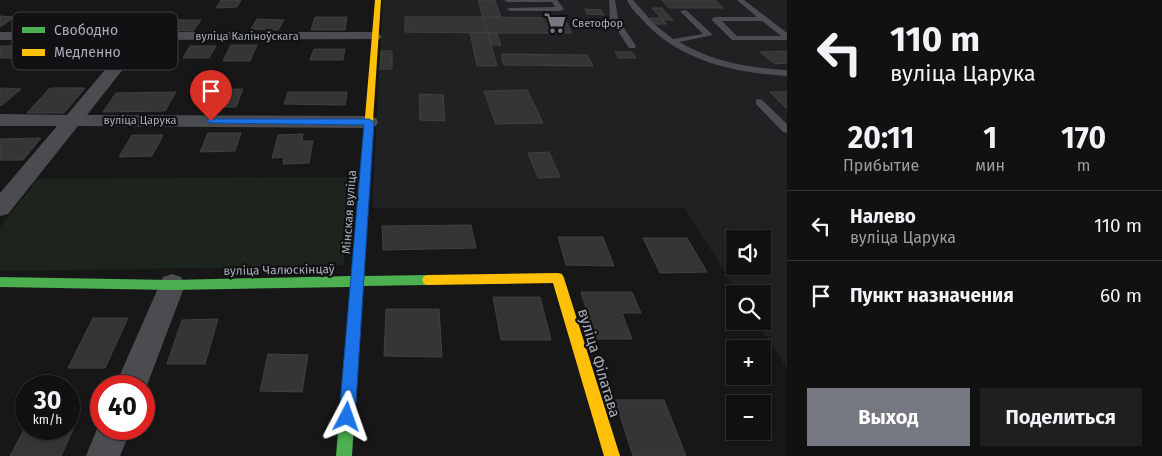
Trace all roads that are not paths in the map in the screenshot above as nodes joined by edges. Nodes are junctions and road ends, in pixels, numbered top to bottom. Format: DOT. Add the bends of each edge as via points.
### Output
graph roads {
  1 [pos="378,0"];
  2 [pos="508,0"];
  3 [pos="554,0"];
  4 [pos="612,0"];
  5 [pos="740,0"];
  6 [pos="630,1"];
  7 [pos="511,9"];
  8 [pos="684,11"];
  9 [pos="764,19"];
  10 [pos="375,36"];
  11 [pos="178,37"];
  12 [pos="787,38"];
  13 [pos="674,42"];
  14 [pos="632,46"];
  15 [pos="114,70"];
  16 [pos="787,73"];
  17 [pos="759,102"];
  18 [pos="0,120"];
  19 [pos="72,120"];
  20 [pos="369,122"];
  21 [pos="787,130"];
  22 [pos="0,208"];
  23 [pos="558,278"];
  24 [pos="0,282"];
  25 [pos="357,282"];
  26 [pos="172,285"];
  27 [pos="135,375"];
  28 [pos="110,440"];
  29 [pos="103,456"];
  30 [pos="344,456"];
  31 [pos="612,456"];
  1 -- 10 [label="street, Мінская вуліца"];
  2 -- 3 [label="lane"];
  3 -- 7 [label="lane" via="560,9"];
  4 -- 14 [label="lane" via="614,19"];
  5 -- 9 [label="lane"];
  6 -- 13 [label="lane" via="656,30"];
  8 -- 13 [label="lane" via="709,35"];
  9 -- 12 [label="lane"];
  9 -- 12 [label="lane" via="714,19 735,38"];
  10 -- 11 [label="street, вуліца Каліноўскага"];
  10 -- 20 [label="street, Мінская вуліца"];
  13 -- 16 [label="lane" via="695,56 758,73"];
  15 -- 19 [label="street"];
  17 -- 21 [label="lane"];
  18 -- 19 [label="street, вуліца Царука"];
  19 -- 20 [label="street, вуліца Царука"];
  19 -- 22 [label="street"];
  20 -- 25 [label="street, Мінская вуліца"];
  23 -- 25 [label="street, вуліца Чалюскінцаў"];
  23 -- 31 [label="street, вуліца Філатава"];
  24 -- 26 [label="street, вуліца Чалюскінцаў"];
  25 -- 26 [label="street, вуліца Чалюскінцаў"];
  25 -- 30 [label="street, Мінская вуліца"];
  26 -- 27 [label="street"];
  28 -- 29 [label="street"];
}
